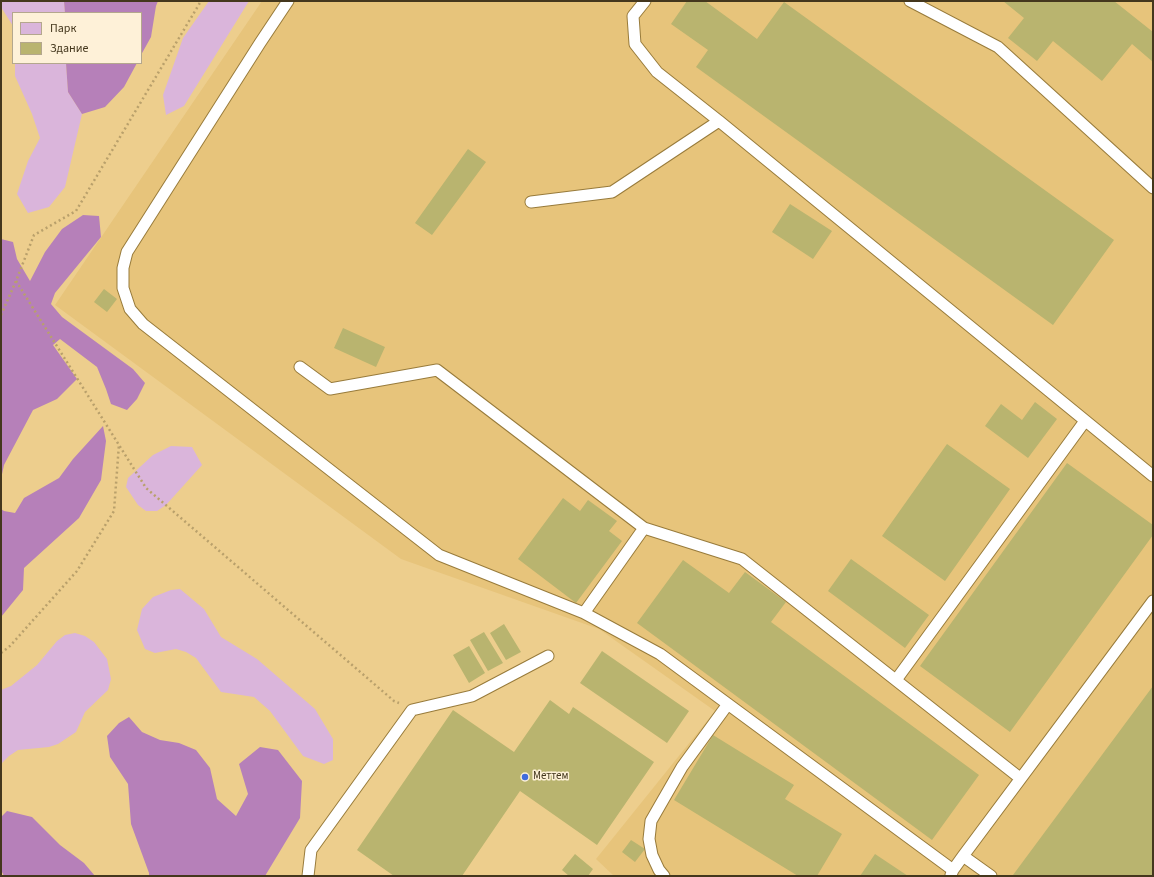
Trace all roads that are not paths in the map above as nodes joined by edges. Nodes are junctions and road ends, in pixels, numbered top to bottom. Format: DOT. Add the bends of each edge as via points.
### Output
graph roads {
  1 [pos="288,1"];
  2 [pos="645,1"];
  3 [pos="910,1"];
  4 [pos="719,121"];
  5 [pos="1153,188"];
  6 [pos="532,202"];
  7 [pos="300,367"];
  8 [pos="1085,421"];
  9 [pos="1153,476"];
  10 [pos="644,528"];
  11 [pos="1153,601"];
  12 [pos="584,613"];
  13 [pos="548,656"];
  14 [pos="896,680"];
  15 [pos="728,704"];
  16 [pos="1020,778"];
  17 [pos="962,856"];
  18 [pos="952,873"];
  19 [pos="308,876"];
  20 [pos="664,876"];
  21 [pos="991,876"];
  1 -- 12 [label="lane" via="127,252 123,268 123,288 130,309 143,324 439,555"];
  2 -- 4 [label="lane" via="634,16 634,44 657,72"];
  3 -- 5 [label="lane" via="998,46"];
  4 -- 6 [label="lane" via="612,192"];
  4 -- 8 [label="lane"];
  7 -- 10 [label="lane" via="330,389 437,370"];
  8 -- 9 [label="lane"];
  8 -- 14 [label="lane"];
  10 -- 12 [label="lane"];
  10 -- 14 [label="lane" via="742,559"];
  11 -- 16 [label="lane"];
  12 -- 15 [label="lane" via="660,654"];
  13 -- 19 [label="lane" via="472,696 412,710 311,850"];
  14 -- 16 [label="lane"];
  15 -- 18 [label="lane"];
  15 -- 20 [label="lane" via="682,767 651,821 652,855"];
  16 -- 17 [label="lane"];
  17 -- 18 [label="lane"];
  17 -- 21 [label="lane"];
}
